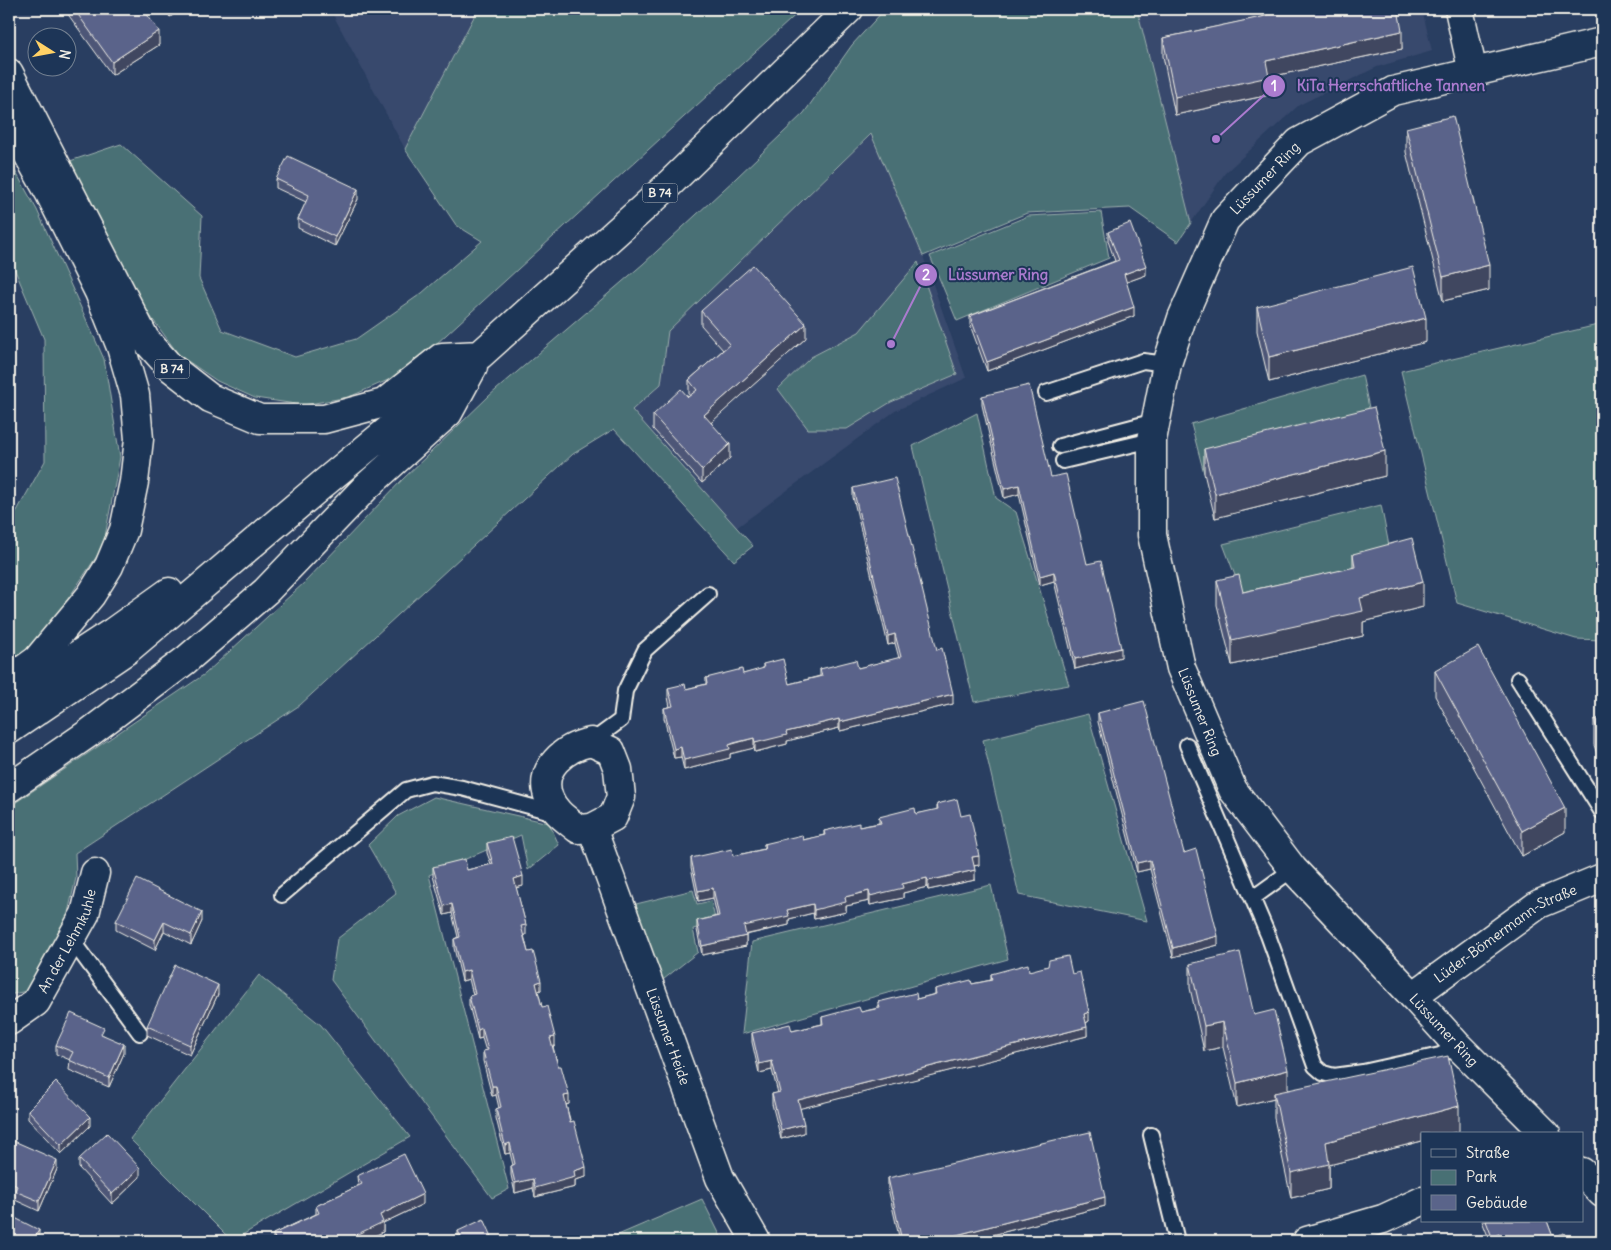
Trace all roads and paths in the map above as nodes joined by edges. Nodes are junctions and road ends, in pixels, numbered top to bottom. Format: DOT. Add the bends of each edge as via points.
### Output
graph roads {
  1 [pos="849,9"];
  2 [pos="1460,9"];
  3 [pos="1602,42"];
  4 [pos="9,73"];
  5 [pos="1473,73"];
  6 [pos="9,121"];
  7 [pos="480,355"];
  8 [pos="1167,364"];
  9 [pos="1046,393"];
  10 [pos="1153,430"];
  11 [pos="1060,446"];
  12 [pos="1064,461"];
  13 [pos="324,483"];
  14 [pos="708,594"];
  15 [pos="1518,679"];
  16 [pos="9,680"];
  17 [pos="9,700"];
  18 [pos="9,730"];
  19 [pos="591,742"];
  20 [pos="1187,745"];
  21 [pos="9,788"];
  22 [pos="1602,812"];
  23 [pos="558,813"];
  24 [pos="592,828"];
  25 [pos="1293,869"];
  26 [pos="95,873"];
  27 [pos="1602,878"];
  28 [pos="282,895"];
  29 [pos="1253,898"];
  30 [pos="71,939"];
  31 [pos="1413,996"];
  32 [pos="9,1021"];
  33 [pos="140,1033"];
  34 [pos="1458,1046"];
  35 [pos="1536,1131"];
  36 [pos="1151,1135"];
  37 [pos="1421,1201"];
  38 [pos="756,1241"];
  39 [pos="1177,1241"];
  40 [pos="1307,1241"];
  1 -- 7 [label="main road, B 74" via="661,192"];
  2 -- 5 [label="main road"];
  3 -- 5 [label="main road, Lüssumer Ring"];
  4 -- 7 [label="main road, B 74" via="145,339 170,367 210,398 260,420 324,419 384,402 442,357"];
  5 -- 8 [label="main road, Lüssumer Ring" via="1393,91 1299,142 1225,220 1182,318"];
  6 -- 16 [label="main road" via="99,292 121,347 135,395 139,439 124,530 109,566 91,595 37,660"];
  7 -- 13 [label="main road, B 74"];
  7 -- 21 [label="main road, B 74" via="448,413 366,486 266,591 186,660"];
  8 -- 9 [label="lane" via="1143,361"];
  8 -- 10 [label="main road, Lüssumer Ring"];
  10 -- 11 [label="lane"];
  10 -- 12 [label="lane"];
  10 -- 25 [label="main road, Lüssumer Ring" via="1152,535 1181,668 1233,790"];
  13 -- 17 [label="main road, B 74" via="113,632"];
  13 -- 18 [label="main road, B 74" via="127,650"];
  14 -- 19 [label="lane" via="645,650 625,692 621,720"];
  15 -- 22 [label="lane"];
  19 -- 23 [label="main road" via="567,750 553,763 546,780 549,798"];
  19 -- 24 [label="main road" via="611,751 618,769 621,798 613,817"];
  20 -- 29 [label="lane"];
  23 -- 24 [label="main road" via="578,829"];
  23 -- 28 [label="lane" via="432,783 406,790"];
  24 -- 38 [label="main road, Lüssumer Heide" via="720,1178"];
  25 -- 29 [label="lane"];
  25 -- 31 [label="main road, Lüssumer Ring"];
  26 -- 30 [label="main road, An der Lehmkuhle" via="85,914"];
  27 -- 31 [label="main road, Lüder-Bömermann-Straße" via="1539,904"];
  29 -- 34 [label="lane" via="1310,1056 1323,1074 1334,1076 1363,1072 1440,1055"];
  30 -- 32 [label="main road, An der Lehmkuhle" via="36,1002"];
  30 -- 33 [label="lane"];
  31 -- 34 [label="main road, Lüssumer Ring"];
  34 -- 35 [label="main road, Lüssumer Ring"];
  36 -- 39 [label="lane"];
  37 -- 40 [label="main road" via="1383,1219"];
}
